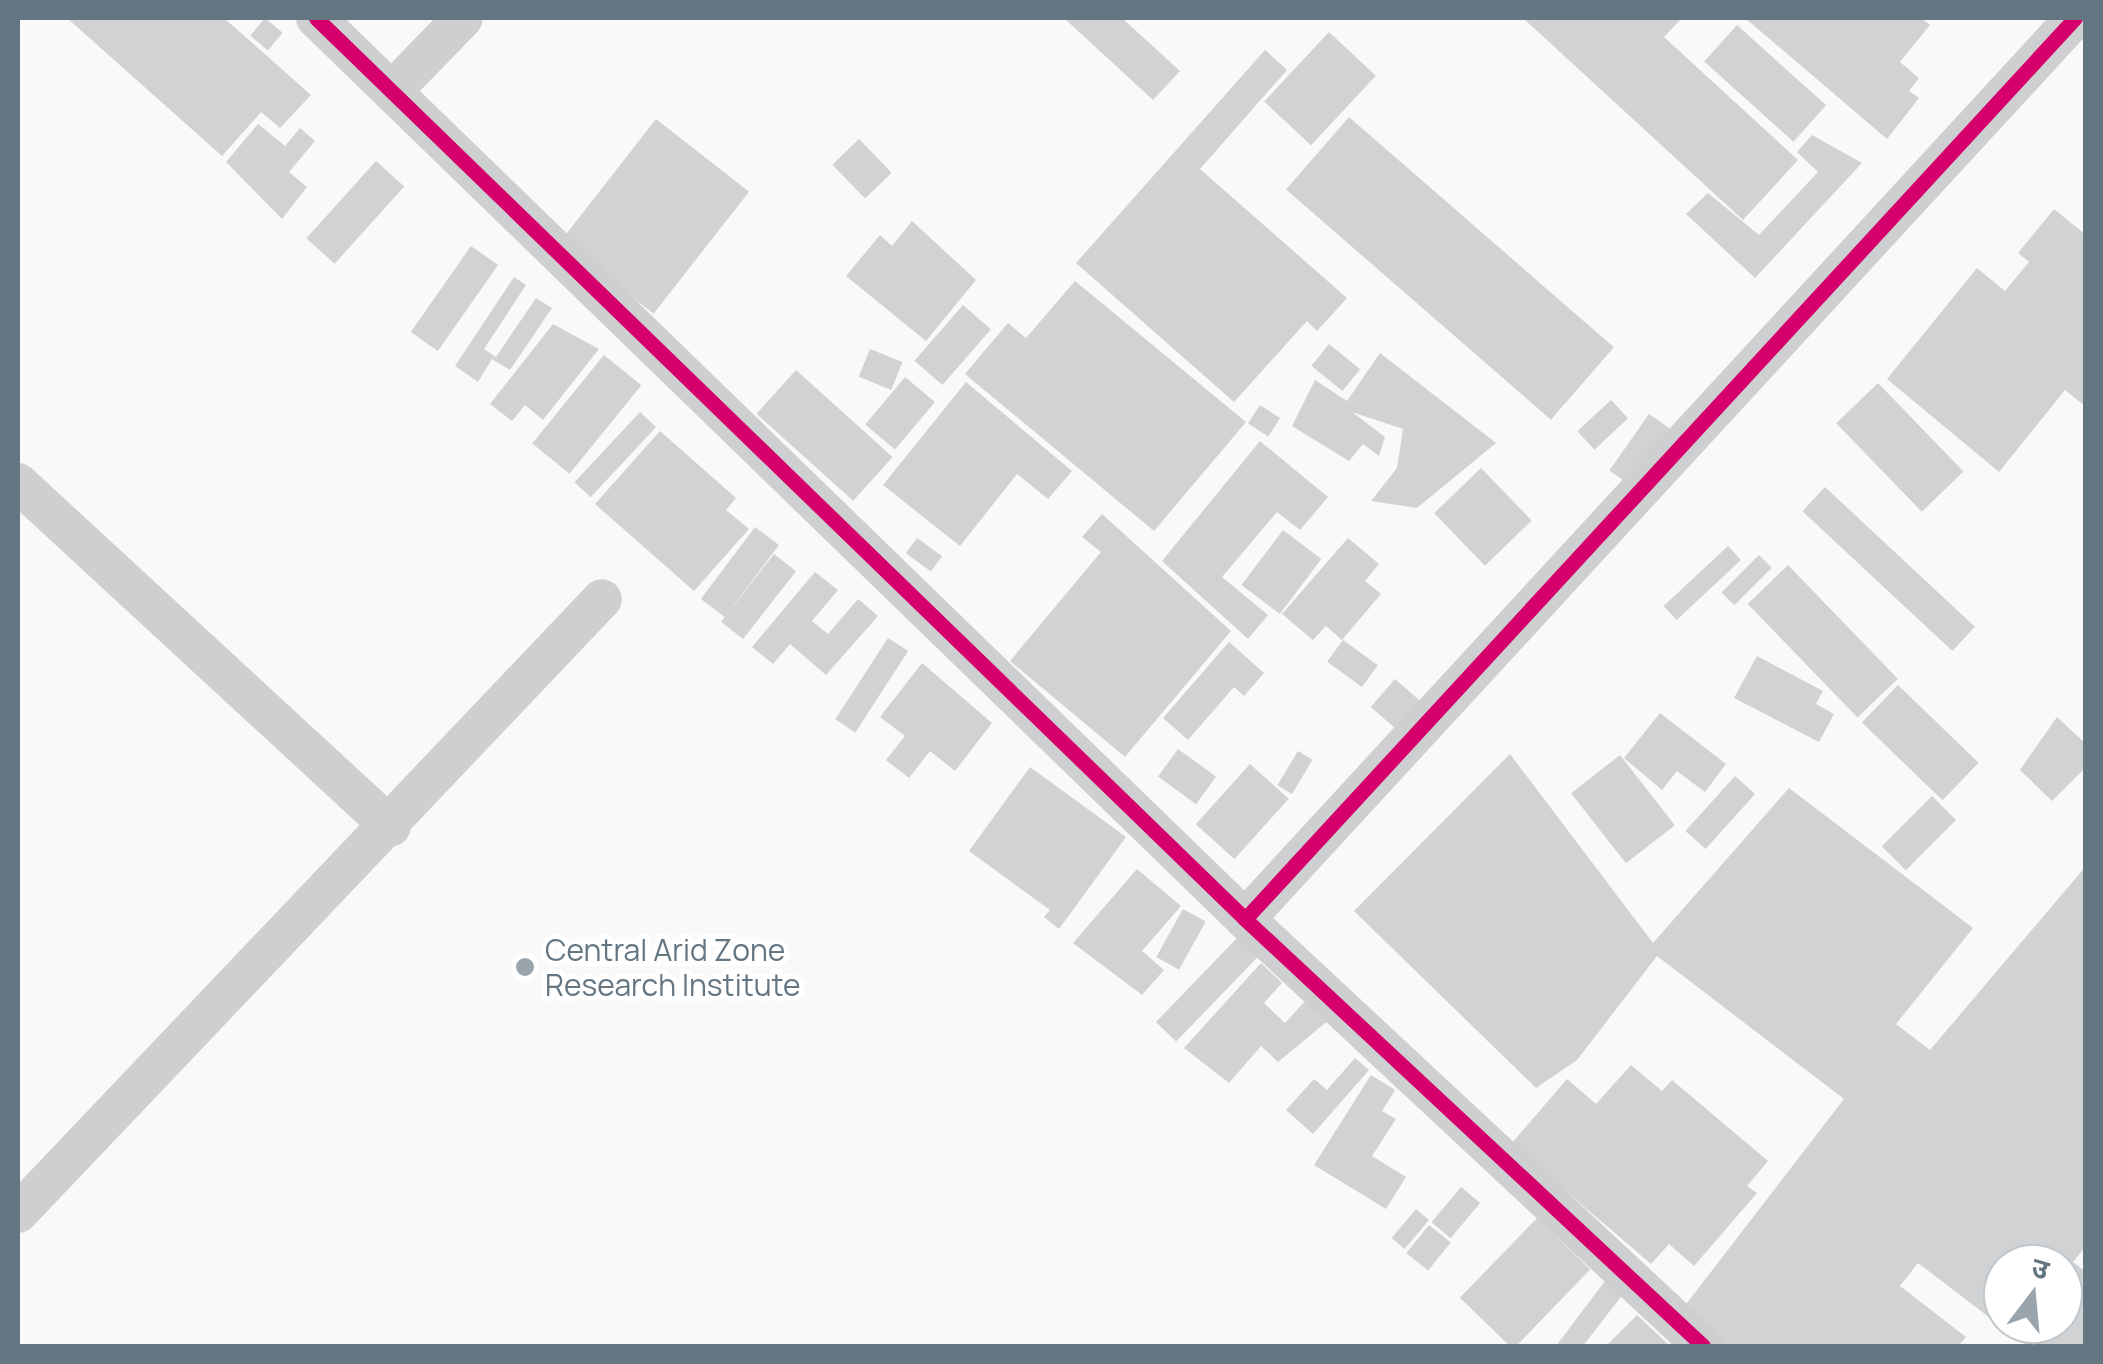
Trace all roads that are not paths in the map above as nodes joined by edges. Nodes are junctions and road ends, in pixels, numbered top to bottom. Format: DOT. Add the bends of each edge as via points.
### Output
graph roads {
  1 [pos="316,18"];
  2 [pos="463,18"];
  3 [pos="2075,18"];
  4 [pos="393,90"];
  5 [pos="18,483"];
  6 [pos="602,599"];
  7 [pos="391,827"];
  8 [pos="1245,919"];
  9 [pos="18,1213"];
  10 [pos="1703,1346"];
  1 -- 4 [label="street"];
  2 -- 4 [label="street"];
  3 -- 8 [label="street"];
  4 -- 8 [label="street"];
  5 -- 7 [label="street"];
  6 -- 7 [label="street"];
  7 -- 9 [label="street"];
  8 -- 10 [label="street"];
}
